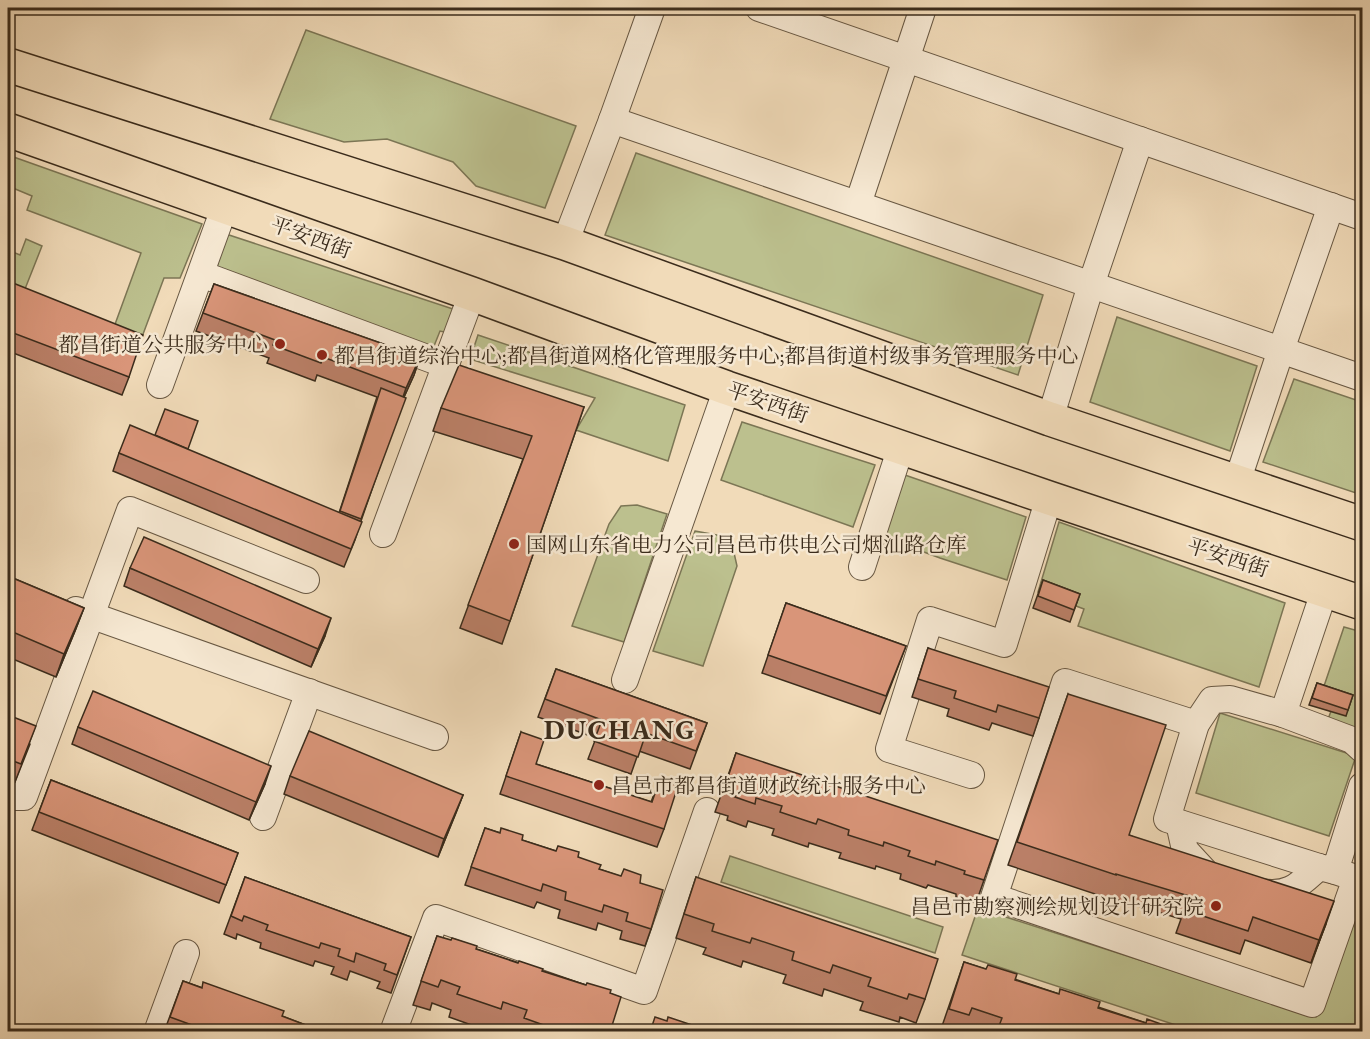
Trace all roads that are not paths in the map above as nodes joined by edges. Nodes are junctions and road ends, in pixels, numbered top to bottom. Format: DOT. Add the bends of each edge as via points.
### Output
graph roads {
  1 [pos="652,8"];
  2 [pos="759,8"];
  3 [pos="923,8"];
  4 [pos="906,59"];
  5 [pos="8,65"];
  6 [pos="612,120"];
  7 [pos="8,130"];
  8 [pos="1140,140"];
  9 [pos="858,204"];
  10 [pos="225,206"];
  11 [pos="1331,206"];
  12 [pos="1362,217"];
  13 [pos="565,243"];
  14 [pos="201,274"];
  15 [pos="1091,285"];
  16 [pos="472,294"];
  17 [pos="1281,350"];
  18 [pos="446,365"];
  19 [pos="1362,378"];
  20 [pos="160,385"];
  21 [pos="727,388"];
  22 [pos="1050,419"];
  23 [pos="901,447"];
  24 [pos="1237,482"];
  25 [pos="1049,498"];
  26 [pos="1362,524"];
  27 [pos="383,534"];
  28 [pos="862,567"];
  29 [pos="306,580"];
  30 [pos="1325,589"];
  31 [pos="49,601"];
  32 [pos="1362,603"];
  33 [pos="91,615"];
  34 [pos="625,680"];
  35 [pos="309,692"];
  36 [pos="1283,714"];
  37 [pos="1196,724"];
  38 [pos="435,736"];
  39 [pos="1362,749"];
  40 [pos="971,775"];
  41 [pos="1362,786"];
  42 [pos="8,796"];
  43 [pos="707,811"];
  44 [pos="263,817"];
  45 [pos="1179,823"];
  46 [pos="1327,869"];
  47 [pos="186,953"];
  48 [pos="157,1032"];
  49 [pos="393,1032"];
  1 -- 6 [label="street"];
  2 -- 4 [label="street"];
  3 -- 4 [label="street"];
  4 -- 8 [label="street"];
  4 -- 9 [label="street"];
  5 -- 13 [label="main road"];
  6 -- 9 [label="street"];
  6 -- 13 [label="street"];
  7 -- 10 [label="main road, 平安西街"];
  8 -- 11 [label="street"];
  8 -- 15 [label="street"];
  9 -- 15 [label="street"];
  10 -- 14 [label="street"];
  10 -- 16 [label="main road, 平安西街"];
  11 -- 12 [label="street"];
  11 -- 17 [label="street"];
  13 -- 22 [label="main road"];
  14 -- 18 [label="street"];
  14 -- 20 [label="street"];
  15 -- 17 [label="street"];
  15 -- 22 [label="street"];
  16 -- 18 [label="street"];
  16 -- 21 [label="main road, 平安西街"];
  17 -- 19 [label="street"];
  17 -- 24 [label="street"];
  18 -- 27 [label="street"];
  21 -- 23 [label="main road, 平安西街"];
  21 -- 34 [label="street"];
  22 -- 24 [label="main road"];
  23 -- 25 [label="main road, 平安西街"];
  23 -- 28 [label="street"];
  24 -- 26 [label="main road"];
  25 -- 30 [label="main road, 平安西街"];
  25 -- 40 [label="street" via="1004,644 930,620 889,749"];
  29 -- 33 [label="street" via="130,510"];
  30 -- 32 [label="main road, 平安西街"];
  30 -- 36 [label="street"];
  31 -- 33 [label="street"];
  33 -- 35 [label="street"];
  33 -- 42 [label="street" via="24,797"];
  35 -- 38 [label="street"];
  35 -- 44 [label="street"];
  36 -- 37 [label="street" via="1230,699 1212,700"];
  36 -- 39 [label="street" via="1352,740"];
  37 -- 45 [label="street" via="1167,819"];
  37 -- 46 [label="street" via="1065,682 994,897 1312,1004 1356,878"];
  41 -- 46 [label="street"];
  43 -- 49 [label="street" via="644,991 436,918"];
  45 -- 46 [label="street"];
  45 -- 46 [label="street" via="1185,850 1209,876 1255,891 1275,894"];
  47 -- 48 [label="street"];
}
